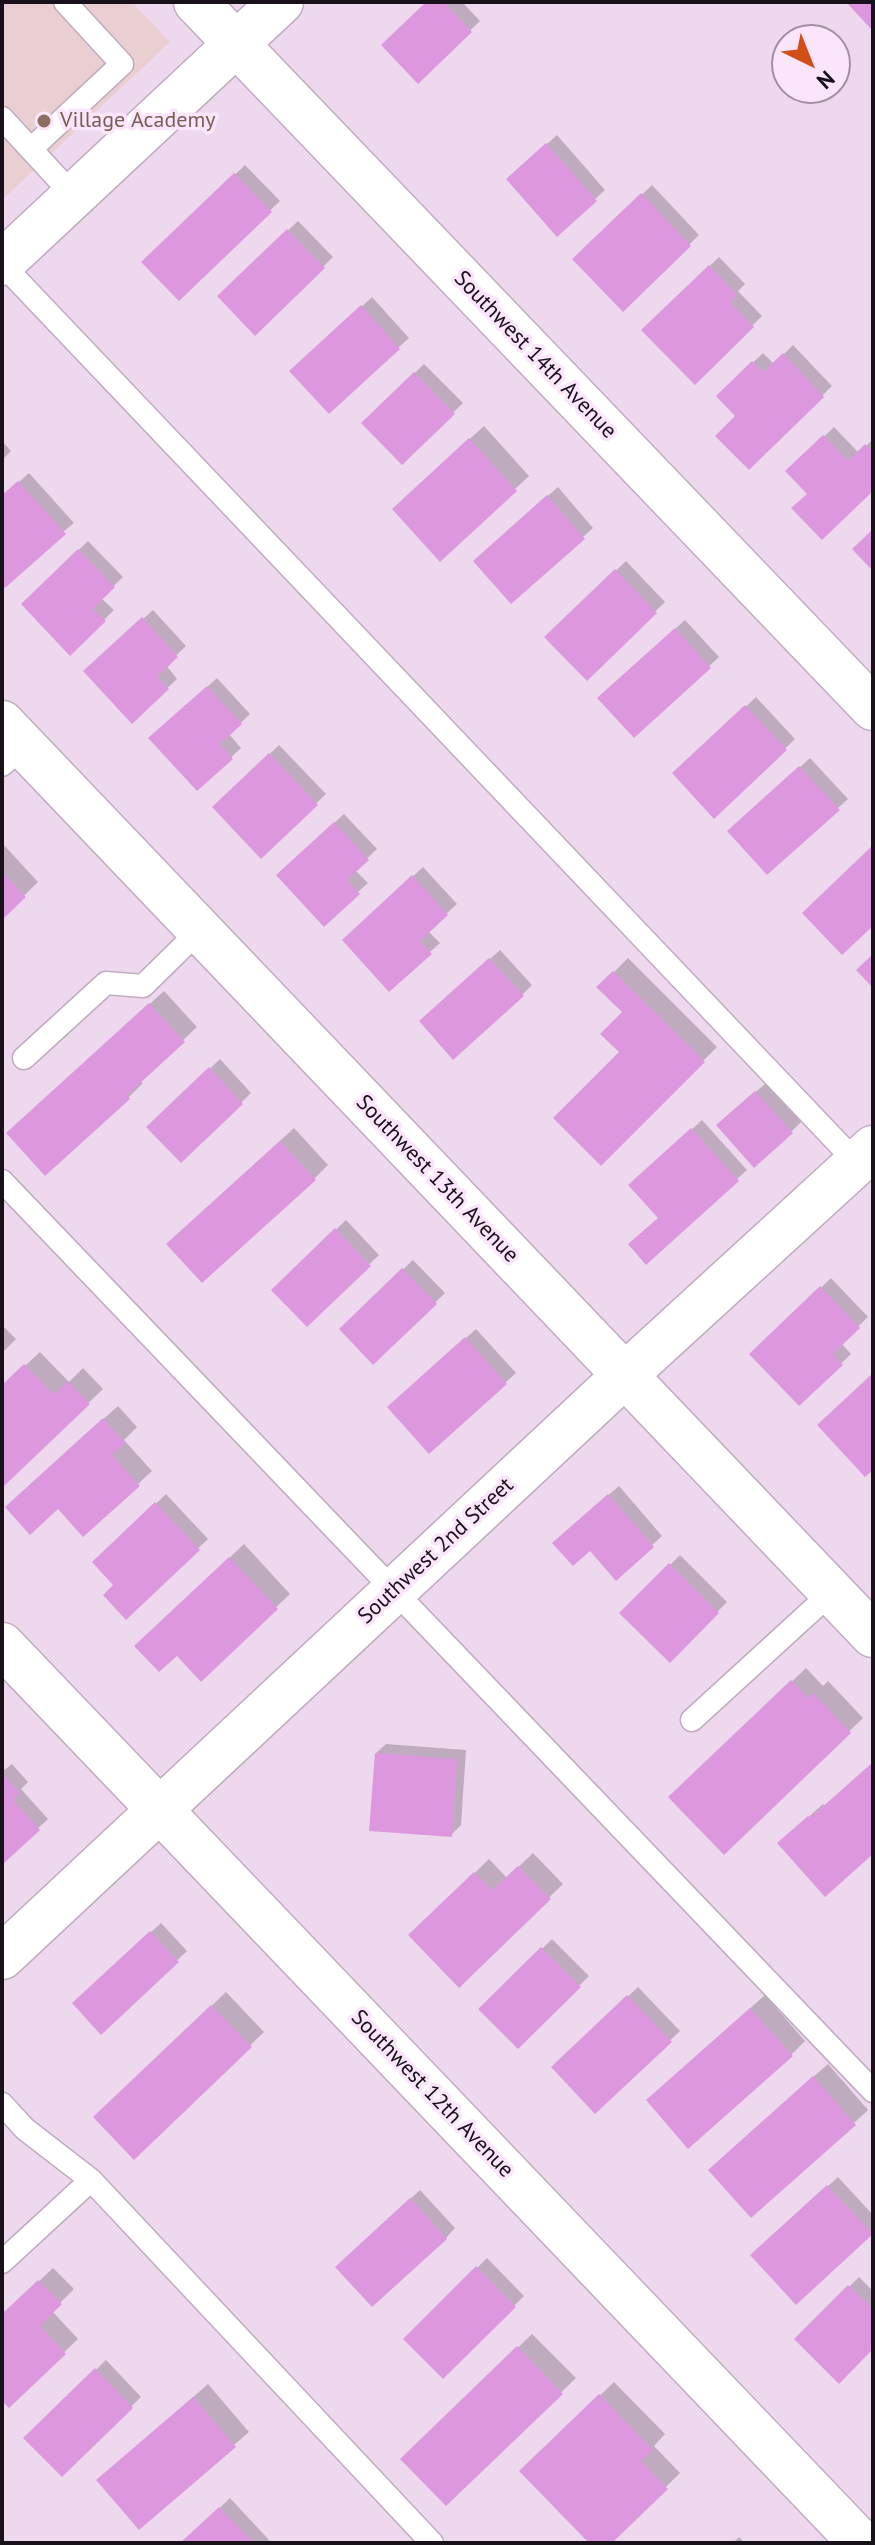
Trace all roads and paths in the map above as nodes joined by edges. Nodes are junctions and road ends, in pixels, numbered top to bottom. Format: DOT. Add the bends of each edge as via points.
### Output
graph roads {
  1 [pos="65,2"];
  2 [pos="196,2"];
  3 [pos="281,2"];
  4 [pos="236,44"];
  5 [pos="2,118"];
  6 [pos="31,149"];
  7 [pos="74,196"];
  8 [pos="2,264"];
  9 [pos="873,708"];
  10 [pos="9,745"];
  11 [pos="200,930"];
  12 [pos="24,1058"];
  13 [pos="867,1159"];
  14 [pos="2,1181"];
  15 [pos="625,1375"];
  16 [pos="395,1590"];
  17 [pos="832,1592"];
  18 [pos="873,1635"];
  19 [pos="2,1645"];
  20 [pos="692,1720"];
  21 [pos="160,1810"];
  22 [pos="2,1957"];
  23 [pos="873,2091"];
  24 [pos="2,2104"];
  25 [pos="91,2180"];
  26 [pos="2,2262"];
  27 [pos="432,2543"];
  28 [pos="861,2543"];
  1 -- 6 [label="lane" via="122,64"];
  2 -- 4 [label="street, Southwest 14th Avenue"];
  3 -- 4 [label="street"];
  4 -- 7 [label="street"];
  4 -- 9 [label="street, Southwest 14th Avenue"];
  5 -- 6 [label="lane"];
  6 -- 7 [label="lane"];
  7 -- 8 [label="street"];
  8 -- 13 [label="lane"];
  10 -- 11 [label="street, Southwest 13th Avenue"];
  11 -- 12 [label="lane" via="143,986 106,983"];
  11 -- 15 [label="street, Southwest 13th Avenue"];
  13 -- 15 [label="street, Southwest 2nd Street"];
  14 -- 16 [label="lane"];
  15 -- 16 [label="street, Southwest 2nd Street"];
  15 -- 17 [label="street, Southwest 13th Avenue"];
  16 -- 21 [label="street, Southwest 2nd Street"];
  16 -- 23 [label="lane"];
  17 -- 18 [label="street, Southwest 13th Avenue"];
  17 -- 20 [label="lane"];
  19 -- 21 [label="street, Southwest 12th Avenue"];
  21 -- 22 [label="street, Southwest 2nd Street"];
  21 -- 28 [label="street, Southwest 12th Avenue"];
  24 -- 25 [label="lane" via="25,2129"];
  25 -- 26 [label="lane"];
  25 -- 27 [label="lane"];
}
